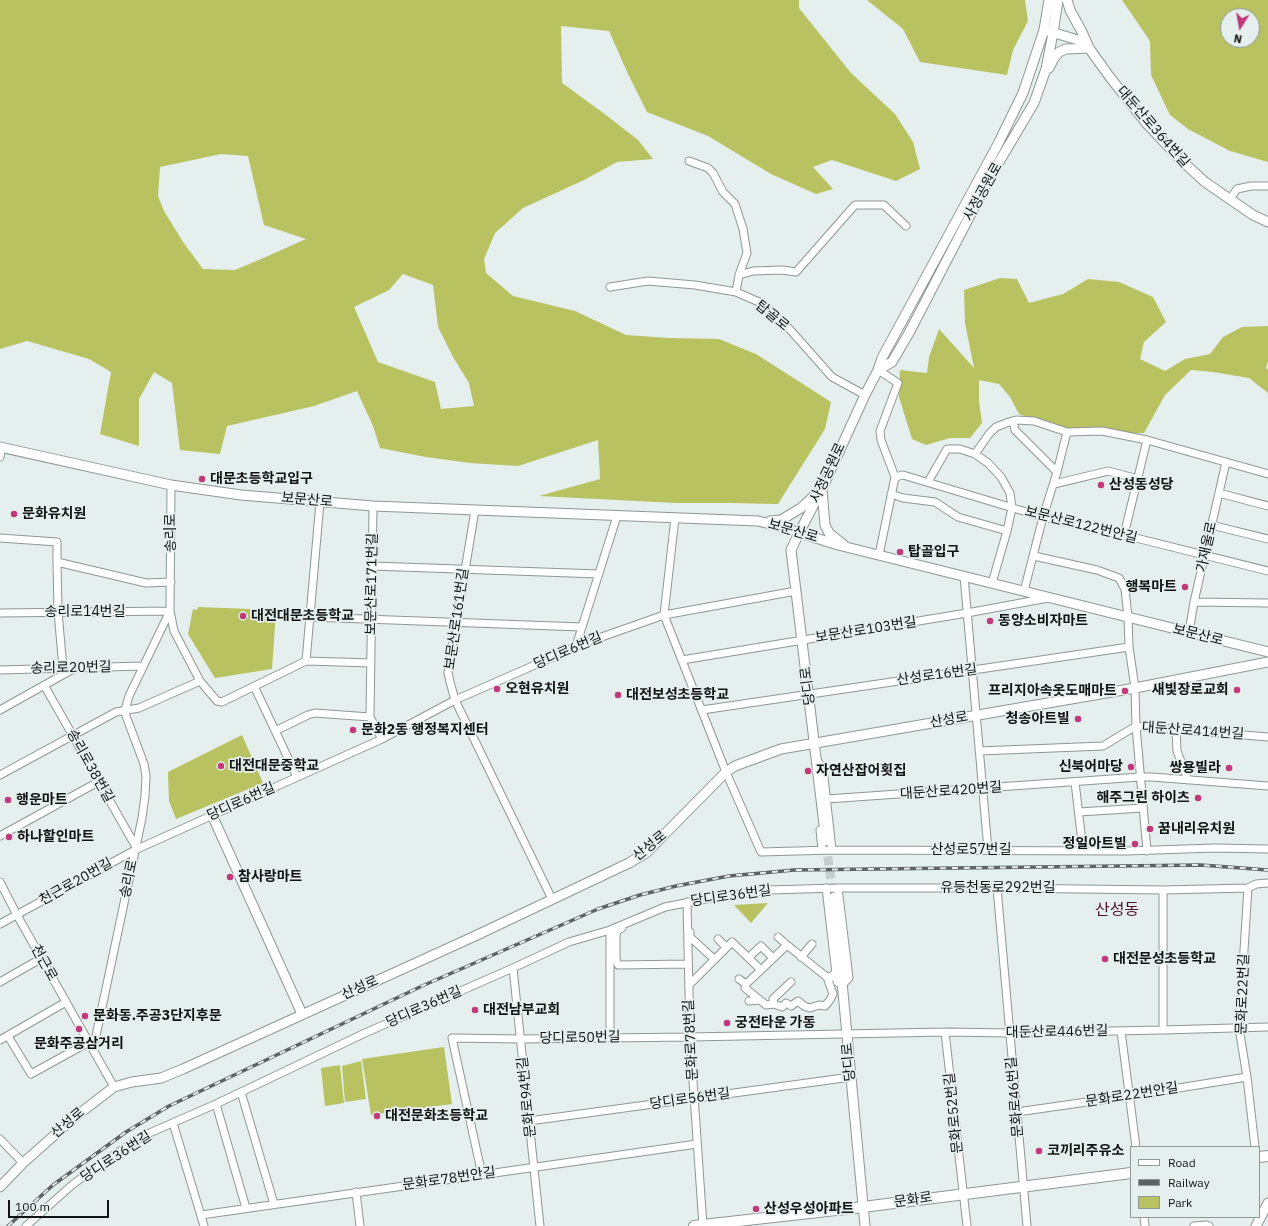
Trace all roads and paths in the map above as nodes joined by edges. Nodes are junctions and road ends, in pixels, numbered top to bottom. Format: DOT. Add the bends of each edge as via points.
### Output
graph roads {
  1 [pos="1049,0"];
  2 [pos="1058,0"];
  3 [pos="1067,0"];
  4 [pos="1049,32"];
  5 [pos="1089,48"];
  6 [pos="1039,90"];
  7 [pos="689,161"];
  8 [pos="1268,186"];
  9 [pos="1230,199"];
  10 [pos="1268,222"];
  11 [pos="906,226"];
  12 [pos="739,275"];
  13 [pos="610,287"];
  14 [pos="736,292"];
  15 [pos="878,370"];
  16 [pos="865,395"];
  17 [pos="1013,421"];
  18 [pos="1067,432"];
  19 [pos="1147,440"];
  20 [pos="1,447"];
  21 [pos="975,454"];
  22 [pos="0,457"];
  23 [pos="1226,462"];
  24 [pos="1057,472"];
  25 [pos="1268,474"];
  26 [pos="895,477"];
  27 [pos="1138,479"];
  28 [pos="928,482"];
  29 [pos="171,484"];
  30 [pos="1054,484"];
  31 [pos="822,489"];
  32 [pos="892,494"];
  33 [pos="1219,494"];
  34 [pos="320,502"];
  35 [pos="373,506"];
  36 [pos="1268,506"];
  37 [pos="1012,508"];
  38 [pos="475,510"];
  39 [pos="617,516"];
  40 [pos="1043,517"];
  41 [pos="675,518"];
  42 [pos="758,521"];
  43 [pos="1211,525"];
  44 [pos="1007,531"];
  45 [pos="799,533"];
  46 [pos="1124,535"];
  47 [pos="0,538"];
  48 [pos="1268,539"];
  49 [pos="846,547"];
  50 [pos="879,555"];
  51 [pos="1034,556"];
  52 [pos="1205,556"];
  53 [pos="56,562"];
  54 [pos="372,566"];
  55 [pos="464,569"];
  56 [pos="1268,571"];
  57 [pos="599,574"];
  58 [pos="964,576"];
  59 [pos="171,582"];
  60 [pos="992,583"];
  61 [pos="796,591"];
  62 [pos="1024,591"];
  63 [pos="1050,598"];
  64 [pos="1194,602"];
  65 [pos="1268,603"];
  66 [pos="170,611"];
  67 [pos="58,612"];
  68 [pos="0,613"];
  69 [pos="967,613"];
  70 [pos="664,615"];
  71 [pos="310,617"];
  72 [pos="1128,617"];
  73 [pos="372,619"];
  74 [pos="456,622"];
  75 [pos="582,627"];
  76 [pos="1189,632"];
  77 [pos="802,640"];
  78 [pos="576,646"];
  79 [pos="1129,646"];
  80 [pos="1268,652"];
  81 [pos="682,660"];
  82 [pos="306,662"];
  83 [pos="1268,662"];
  84 [pos="371,663"];
  85 [pos="143,666"];
  86 [pos="63,668"];
  87 [pos="75,668"];
  88 [pos="0,670"];
  89 [pos="972,670"];
  90 [pos="200,681"];
  91 [pos="44,685"];
  92 [pos="254,686"];
  93 [pos="1135,688"];
  94 [pos="808,694"];
  95 [pos="455,700"];
  96 [pos="0,710"];
  97 [pos="125,710"];
  98 [pos="702,710"];
  99 [pos="370,716"];
  100 [pos="976,716"];
  101 [pos="1136,726"];
  102 [pos="1176,730"];
  103 [pos="275,731"];
  104 [pos="72,735"];
  105 [pos="1268,737"];
  106 [pos="382,739"];
  107 [pos="814,743"];
  108 [pos="979,751"];
  109 [pos="816,758"];
  110 [pos="726,772"];
  111 [pos="0,775"];
  112 [pos="297,777"];
  113 [pos="1140,777"];
  114 [pos="1188,780"];
  115 [pos="98,782"];
  116 [pos="1075,782"];
  117 [pos="1268,786"];
  118 [pos="982,789"];
  119 [pos="827,799"];
  120 [pos="1143,808"];
  121 [pos="1079,812"];
  122 [pos="212,815"];
  123 [pos="0,836"];
  124 [pos="824,846"];
  125 [pos="135,849"];
  126 [pos="1268,849"];
  127 [pos="832,850"];
  128 [pos="988,850"];
  129 [pos="1083,851"];
  130 [pos="1147,851"];
  131 [pos="0,882"];
  132 [pos="1268,883"];
  133 [pos="997,888"];
  134 [pos="1248,888"];
  135 [pos="833,890"];
  136 [pos="1163,890"];
  137 [pos="552,899"];
  138 [pos="687,902"];
  139 [pos="17,914"];
  140 [pos="0,924"];
  141 [pos="691,925"];
  142 [pos="622,928"];
  143 [pos="610,930"];
  144 [pos="778,937"];
  145 [pos="718,938"];
  146 [pos="812,944"];
  147 [pos="787,945"];
  148 [pos="726,948"];
  149 [pos="749,957"];
  150 [pos="802,957"];
  151 [pos="42,958"];
  152 [pos="773,958"];
  153 [pos="714,959"];
  154 [pos="688,964"];
  155 [pos="513,968"];
  156 [pos="761,970"];
  157 [pos="836,973"];
  158 [pos="739,979"];
  159 [pos="0,982"];
  160 [pos="791,982"];
  161 [pos="746,984"];
  162 [pos="689,985"];
  163 [pos="842,985"];
  164 [pos="759,1000"];
  165 [pos="66,1002"];
  166 [pos="749,1002"];
  167 [pos="774,1004"];
  168 [pos="302,1014"];
  169 [pos="1268,1027"];
  170 [pos="1239,1028"];
  171 [pos="1163,1030"];
  172 [pos="1121,1031"];
  173 [pos="945,1032"];
  174 [pos="1009,1033"];
  175 [pos="847,1034"];
  176 [pos="8,1036"];
  177 [pos="690,1037"];
  178 [pos="610,1038"];
  179 [pos="521,1039"];
  180 [pos="0,1040"];
  181 [pos="89,1042"];
  182 [pos="94,1050"];
  183 [pos="851,1077"];
  184 [pos="1247,1077"];
  185 [pos="114,1087"];
  186 [pos="242,1092"];
  187 [pos="1129,1096"];
  188 [pos="694,1098"];
  189 [pos="216,1104"];
  190 [pos="1017,1112"];
  191 [pos="529,1121"];
  192 [pos="173,1123"];
  193 [pos="0,1139"];
  194 [pos="697,1144"];
  195 [pos="1136,1146"];
  196 [pos="1255,1146"];
  197 [pos="22,1163"];
  198 [pos="534,1167"];
  199 [pos="1130,1173"];
  200 [pos="482,1175"];
  201 [pos="1023,1186"];
  202 [pos="0,1187"];
  203 [pos="356,1192"];
  204 [pos="963,1194"];
  205 [pos="1268,1203"];
  206 [pos="274,1204"];
  207 [pos="863,1207"];
  208 [pos="246,1208"];
  209 [pos="201,1215"];
  210 [pos="26,1226"];
  211 [pos="204,1226"];
  212 [pos="360,1226"];
  213 [pos="540,1226"];
  214 [pos="700,1226"];
  215 [pos="865,1226"];
  216 [pos="967,1226"];
  217 [pos="1027,1226"];
  218 [pos="1194,1226"];
  219 [pos="1209,1226"];
  220 [pos="1256,1226"];
  1 -- 4 [label="main road, 사정공원로"];
  2 -- 4 [label="main road, 사정공원로"];
  3 -- 5 [label="main road"];
  4 -- 5 [label="main road, 대둔산로364번길" via="1078,40"];
  4 -- 6 [label="main road, 사정공원로" via="1046,69"];
  4 -- 15 [label="main road, 사정공원로" via="998,144 882,358"];
  5 -- 6 [label="main road" via="1066,49 1059,52"];
  5 -- 9 [label="main road, 대둔산로364번길" via="1108,76 1162,141 1205,182"];
  6 -- 15 [label="main road, 사정공원로" via="892,362"];
  7 -- 12 [label="street" via="708,168 723,192 735,204 748,253"];
  8 -- 9 [label="street" via="1237,189"];
  9 -- 10 [label="main road, 대둔산로364번길"];
  11 -- 12 [label="street" via="884,205 855,205 796,272 753,271"];
  12 -- 14 [label="street"];
  13 -- 14 [label="street, 탑골로" via="648,281"];
  14 -- 16 [label="street, 탑골로" via="759,302 785,324 832,378"];
  15 -- 16 [label="main road, 사정공원로"];
  15 -- 26 [label="street" via="898,383 880,432 880,440"];
  16 -- 31 [label="main road, 사정공원로"];
  17 -- 18 [label="street" via="1034,421"];
  17 -- 21 [label="street" via="989,434"];
  17 -- 24 [label="street" via="1015,430"];
  18 -- 19 [label="street" via="1102,431"];
  18 -- 24 [label="street"];
  19 -- 23 [label="street"];
  19 -- 27 [label="street"];
  20 -- 22 [label="street, 보문산로"];
  20 -- 29 [label="main road, 보문산로"];
  21 -- 28 [label="street" via="960,449 947,449"];
  21 -- 37 [label="street" via="1001,477 1010,493"];
  23 -- 25 [label="street"];
  23 -- 33 [label="street, 가재울로"];
  24 -- 30 [label="street"];
  26 -- 28 [label="street, 보문산로122번안길" via="903,475"];
  26 -- 32 [label="street"];
  27 -- 30 [label="street" via="1108,471"];
  27 -- 46 [label="street"];
  28 -- 37 [label="street, 보문산로122번안길"];
  29 -- 34 [label="main road, 보문산로" via="241,495"];
  29 -- 59 [label="street, 송리로"];
  30 -- 40 [label="street"];
  31 -- 42 [label="main road" via="801,508 781,520"];
  31 -- 45 [label="main road, 사정공원로"];
  31 -- 49 [label="main road" via="825,525 829,533"];
  32 -- 44 [label="street" via="935,502 958,517"];
  32 -- 50 [label="street"];
  33 -- 36 [label="street"];
  33 -- 43 [label="street, 가재울로"];
  34 -- 35 [label="main road, 보문산로"];
  34 -- 71 [label="street"];
  35 -- 38 [label="main road, 보문산로"];
  35 -- 54 [label="street, 보문산로171번길"];
  37 -- 40 [label="street, 보문산로122번안길"];
  37 -- 44 [label="street"];
  38 -- 39 [label="main road, 보문산로"];
  38 -- 55 [label="street, 보문산로161번길"];
  39 -- 41 [label="main road, 보문산로"];
  39 -- 57 [label="street"];
  40 -- 46 [label="street, 보문산로122번안길"];
  40 -- 51 [label="street"];
  41 -- 42 [label="main road, 보문산로"];
  41 -- 70 [label="street"];
  42 -- 45 [label="main road, 보문산로"];
  43 -- 48 [label="street"];
  43 -- 52 [label="street, 가재울로"];
  44 -- 60 [label="street"];
  45 -- 49 [label="main road, 보문산로"];
  45 -- 61 [label="main road, 당디로" via="791,550"];
  46 -- 52 [label="street, 보문산로122번안길"];
  47 -- 53 [label="street" via="57,542"];
  49 -- 50 [label="main road, 보문산로"];
  50 -- 58 [label="main road, 보문산로"];
  51 -- 62 [label="street"];
  51 -- 72 [label="street" via="1098,570 1119,578 1125,590"];
  52 -- 56 [label="street, 보문산로122번안길"];
  52 -- 64 [label="street, 가재울로"];
  53 -- 59 [label="street" via="146,583"];
  53 -- 67 [label="street"];
  54 -- 55 [label="street"];
  54 -- 73 [label="street, 보문산로171번길"];
  55 -- 57 [label="street"];
  55 -- 74 [label="street, 보문산로161번길"];
  57 -- 75 [label="street"];
  58 -- 60 [label="main road, 보문산로"];
  58 -- 69 [label="street"];
  59 -- 66 [label="street, 송리로"];
  60 -- 62 [label="main road, 보문산로"];
  61 -- 70 [label="street, 당디로6번길"];
  61 -- 77 [label="main road, 당디로"];
  62 -- 63 [label="main road, 보문산로"];
  63 -- 69 [label="street, 보문산로103번길"];
  63 -- 72 [label="main road, 보문산로"];
  64 -- 65 [label="street"];
  64 -- 76 [label="street, 가재울로"];
  66 -- 67 [label="street, 송리로14번길"];
  66 -- 85 [label="street, 송리로"];
  66 -- 90 [label="street" via="174,631"];
  67 -- 68 [label="street, 송리로14번길"];
  67 -- 86 [label="street"];
  69 -- 77 [label="street, 보문산로103번길"];
  69 -- 89 [label="street"];
  70 -- 78 [label="street, 당디로6번길"];
  70 -- 81 [label="street"];
  71 -- 73 [label="street"];
  71 -- 82 [label="street"];
  72 -- 76 [label="main road, 보문산로"];
  72 -- 79 [label="street"];
  73 -- 74 [label="street"];
  73 -- 84 [label="street, 보문산로171번길"];
  74 -- 75 [label="street"];
  74 -- 95 [label="street, 보문산로161번길" via="448,672"];
  75 -- 78 [label="street"];
  76 -- 80 [label="main road, 보문산로"];
  77 -- 81 [label="street, 보문산로103번길"];
  77 -- 94 [label="main road, 당디로"];
  78 -- 95 [label="street, 당디로6번길"];
  79 -- 89 [label="street, 산성로16번길"];
  79 -- 93 [label="street"];
  81 -- 98 [label="street"];
  82 -- 84 [label="street"];
  82 -- 92 [label="street"];
  83 -- 93 [label="main road, 산성로"];
  84 -- 99 [label="street, 보문산로171번길"];
  85 -- 87 [label="street, 송리로20번길"];
  85 -- 97 [label="street, 송리로"];
  86 -- 87 [label="street, 송리로20번길"];
  86 -- 88 [label="street, 송리로20번길"];
  87 -- 91 [label="street"];
  89 -- 94 [label="street, 산성로16번길"];
  89 -- 100 [label="street"];
  90 -- 92 [label="street" via="217,701 222,702"];
  90 -- 97 [label="street" via="139,708"];
  91 -- 96 [label="street"];
  91 -- 104 [label="street, 송리로38번길"];
  92 -- 103 [label="street"];
  93 -- 100 [label="main road, 산성로"];
  93 -- 101 [label="street"];
  94 -- 98 [label="street, 산성로16번길"];
  94 -- 107 [label="main road, 당디로"];
  95 -- 106 [label="street, 당디로6번길"];
  95 -- 137 [label="street, 보문산로161번길"];
  97 -- 104 [label="street" via="116,712"];
  97 -- 125 [label="street, 송리로" via="146,776 142,818"];
  98 -- 110 [label="street"];
  99 -- 103 [label="street" via="315,713"];
  99 -- 106 [label="street, 보문산로171번길"];
  100 -- 107 [label="main road, 산성로"];
  100 -- 108 [label="street, 산성로"];
  101 -- 102 [label="street, 대둔산로414번길"];
  101 -- 108 [label="street, 대둔산로414번길" via="1103,746"];
  101 -- 113 [label="street"];
  102 -- 105 [label="street, 대둔산로414번길"];
  102 -- 114 [label="street" via="1177,751"];
  103 -- 112 [label="street"];
  104 -- 111 [label="street"];
  104 -- 115 [label="street, 송리로38번길"];
  106 -- 112 [label="street, 당디로6번길"];
  107 -- 109 [label="main road, 당디로"];
  107 -- 110 [label="main road, 산성로" via="781,749 735,766"];
  108 -- 118 [label="street, 산성로"];
  109 -- 119 [label="street" via="823,768"];
  109 -- 124 [label="main road, 당디로"];
  110 -- 124 [label="street, 산성로57번길" via="760,852"];
  110 -- 137 [label="main road, 산성로" via="646,853"];
  112 -- 122 [label="street, 당디로6번길"];
  113 -- 114 [label="street, 대둔산로420번길"];
  113 -- 116 [label="street, 대둔산로420번길"];
  113 -- 120 [label="street"];
  114 -- 117 [label="street, 대둔산로420번길"];
  115 -- 123 [label="street"];
  115 -- 125 [label="street, 송리로38번길"];
  116 -- 118 [label="street, 대둔산로420번길"];
  116 -- 121 [label="street"];
  118 -- 119 [label="street, 대둔산로420번길"];
  118 -- 128 [label="street, 산성로"];
  119 -- 127 [label="street"];
  120 -- 121 [label="street"];
  120 -- 130 [label="street"];
  121 -- 129 [label="street"];
  122 -- 125 [label="street, 당디로6번길"];
  122 -- 168 [label="main road"];
  124 -- 127 [label="street, 산성로57번길"];
  125 -- 139 [label="street, 천근로20번길"];
  125 -- 182 [label="street, 송리로"];
  126 -- 130 [label="street, 산성로57번길"];
  127 -- 128 [label="street, 산성로57번길"];
  128 -- 129 [label="street, 산성로57번길"];
  129 -- 130 [label="street, 산성로57번길"];
  131 -- 139 [label="street, 천근로"];
  132 -- 134 [label="street, 유등천동로292번길"];
  133 -- 135 [label="street, 유등천동로292번길"];
  133 -- 136 [label="street, 유등천동로292번길"];
  133 -- 174 [label="street, 문화로46번길"];
  134 -- 136 [label="street, 유등천동로292번길"];
  134 -- 170 [label="street, 문화로22번길"];
  135 -- 138 [label="street, 당디로36번길" via="769,890"];
  135 -- 157 [label="street"];
  135 -- 163 [label="main road, 당디로"];
  136 -- 171 [label="street"];
  137 -- 168 [label="main road, 산성로"];
  138 -- 143 [label="street, 당디로36번길" via="665,907"];
  138 -- 154 [label="street, 문화로78번길"];
  139 -- 140 [label="street, 천근로20번길"];
  139 -- 151 [label="street, 천근로"];
  141 -- 153 [label="street" via="690,937"];
  142 -- 154 [label="street" via="616,935 618,965"];
  143 -- 155 [label="street, 당디로36번길" via="569,942"];
  143 -- 178 [label="street"];
  144 -- 147 [label="street"];
  145 -- 148 [label="street"];
  146 -- 150 [label="street"];
  147 -- 150 [label="street"];
  147 -- 152 [label="street"];
  148 -- 149 [label="street" via="732,942"];
  148 -- 153 [label="street"];
  149 -- 152 [label="street" via="761,946"];
  149 -- 156 [label="street"];
  150 -- 157 [label="street" via="828,978"];
  151 -- 159 [label="street"];
  151 -- 165 [label="street, 천근로"];
  152 -- 156 [label="street"];
  153 -- 162 [label="street"];
  154 -- 162 [label="street, 문화로78번길"];
  155 -- 179 [label="street, 문화로94번길"];
  155 -- 186 [label="street, 당디로36번길" via="365,1033"];
  156 -- 161 [label="street"];
  157 -- 163 [label="street" via="837,982"];
  157 -- 167 [label="street" via="828,980 833,994 825,1006 810,1008 798,1001 791,1006 786,1004 782,1007"];
  158 -- 161 [label="street"];
  160 -- 167 [label="street" via="773,999"];
  161 -- 164 [label="street" via="745,988"];
  162 -- 177 [label="street, 문화로78번길"];
  163 -- 175 [label="main road, 당디로"];
  164 -- 166 [label="street"];
  164 -- 167 [label="street" via="766,1006"];
  165 -- 176 [label="street"];
  165 -- 181 [label="street, 천근로"];
  168 -- 185 [label="main road, 산성로" via="161,1078"];
  169 -- 170 [label="street, 대둔산로446번길"];
  170 -- 171 [label="street, 대둔산로446번길"];
  170 -- 184 [label="street, 문화로22번길"];
  171 -- 172 [label="street, 대둔산로446번길"];
  172 -- 174 [label="street, 대둔산로446번길"];
  172 -- 187 [label="street"];
  173 -- 174 [label="street, 대둔산로446번길"];
  173 -- 175 [label="street, 대둔산로446번길"];
  173 -- 204 [label="street, 문화로52번길"];
  174 -- 190 [label="street, 문화로46번길"];
  175 -- 177 [label="street, 당디로50번길"];
  175 -- 183 [label="main road, 당디로"];
  176 -- 180 [label="street"];
  176 -- 181 [label="street" via="31,1074"];
  177 -- 178 [label="street, 당디로50번길"];
  177 -- 188 [label="street, 문화로78번길"];
  178 -- 179 [label="street, 당디로50번길"];
  179 -- 191 [label="street, 문화로94번길"];
  179 -- 200 [label="street, 당디로50번길" via="452,1038"];
  181 -- 182 [label="street, 천근로"];
  182 -- 185 [label="street, 천근로"];
  183 -- 188 [label="street, 당디로56번길"];
  183 -- 207 [label="main road, 당디로"];
  184 -- 187 [label="street, 문화로22번안길"];
  184 -- 196 [label="street, 문화로22번길"];
  185 -- 197 [label="main road, 산성로"];
  186 -- 189 [label="street, 당디로36번길"];
  186 -- 206 [label="street"];
  187 -- 190 [label="street, 문화로22번안길"];
  187 -- 195 [label="street"];
  188 -- 191 [label="street, 당디로56번길"];
  188 -- 194 [label="street, 문화로78번길"];
  189 -- 192 [label="street, 당디로36번길"];
  189 -- 208 [label="street"];
  190 -- 201 [label="street, 문화로46번길"];
  191 -- 198 [label="street, 문화로94번길"];
  192 -- 209 [label="street"];
  192 -- 210 [label="street, 당디로36번길" via="145,1135 103,1162 72,1185"];
  193 -- 197 [label="street"];
  194 -- 198 [label="street, 문화로78번안길"];
  194 -- 214 [label="street, 문화로78번길"];
  197 -- 202 [label="main road, 산성로"];
  198 -- 200 [label="street, 문화로78번안길"];
  198 -- 213 [label="street, 문화로94번길"];
  199 -- 201 [label="main road, 문화로"];
  200 -- 203 [label="street, 문화로78번안길"];
  201 -- 204 [label="main road, 문화로"];
  201 -- 217 [label="street, 문화로46번길"];
  203 -- 206 [label="street, 문화로78번안길"];
  203 -- 212 [label="street"];
  204 -- 207 [label="main road, 문화로"];
  204 -- 216 [label="street, 문화로52번길"];
  205 -- 220 [label="main road"];
  206 -- 208 [label="street, 문화로78번안길"];
  207 -- 214 [label="main road, 문화로"];
  207 -- 215 [label="main road, 당디로"];
  208 -- 209 [label="street, 문화로78번안길"];
  209 -- 211 [label="street"];
  218 -- 219 [label="street"];
}
